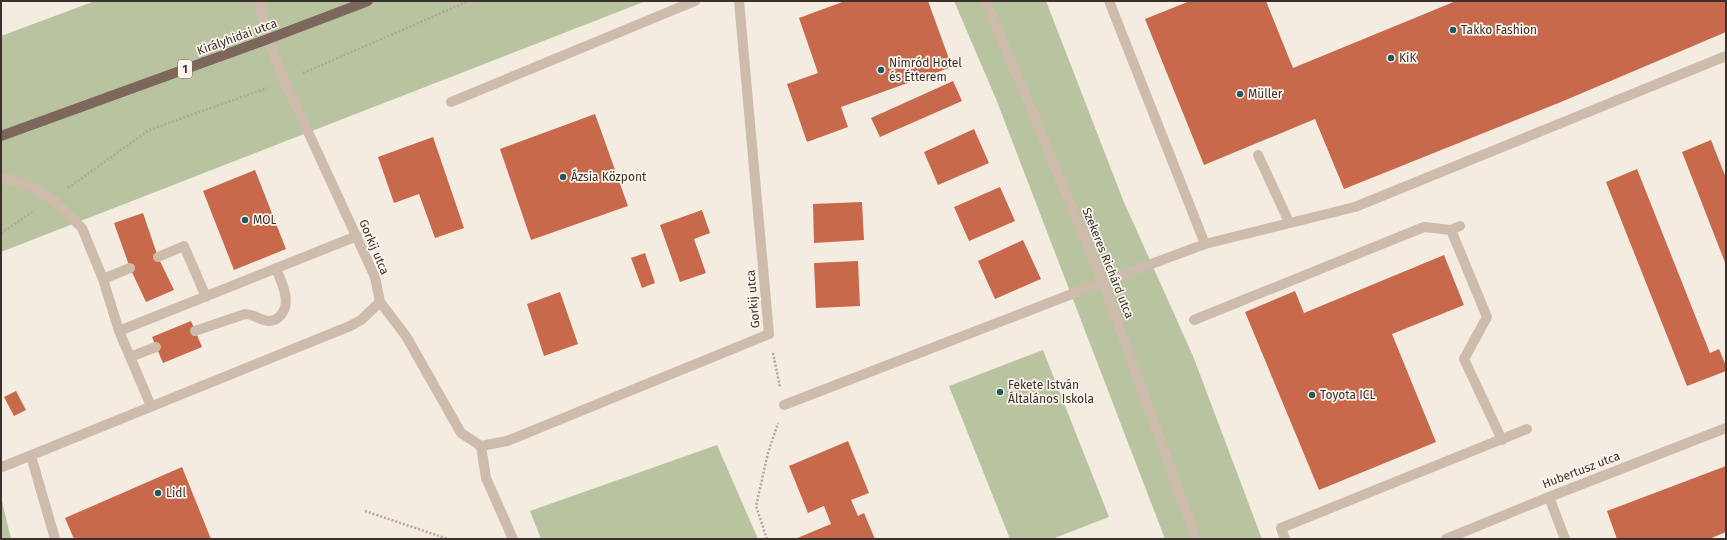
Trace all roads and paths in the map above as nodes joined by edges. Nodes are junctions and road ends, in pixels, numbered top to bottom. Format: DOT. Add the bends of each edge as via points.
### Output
graph roads {
  1 [pos="259,1"];
  2 [pos="368,1"];
  3 [pos="469,1"];
  4 [pos="696,1"];
  5 [pos="739,1"];
  6 [pos="986,1"];
  7 [pos="1109,1"];
  8 [pos="268,39"];
  9 [pos="1726,56"];
  10 [pos="285,82"];
  11 [pos="451,102"];
  12 [pos="1,136"];
  13 [pos="1258,155"];
  14 [pos="1,178"];
  15 [pos="52,199"];
  16 [pos="1289,222"];
  17 [pos="1,233"];
  18 [pos="357,236"];
  19 [pos="1205,244"];
  20 [pos="158,257"];
  21 [pos="130,268"];
  22 [pos="276,268"];
  23 [pos="103,279"];
  24 [pos="1103,282"];
  25 [pos="206,297"];
  26 [pos="380,302"];
  27 [pos="1194,320"];
  28 [pos="195,331"];
  29 [pos="119,332"];
  30 [pos="769,334"];
  31 [pos="156,347"];
  32 [pos="130,357"];
  33 [pos="151,406"];
  34 [pos="784,406"];
  35 [pos="1726,428"];
  36 [pos="1527,429"];
  37 [pos="1502,440"];
  38 [pos="481,446"];
  39 [pos="31,456"];
  40 [pos="2,467"];
  41 [pos="1549,497"];
  42 [pos="365,511"];
  43 [pos="55,539"];
  44 [pos="448,539"];
  45 [pos="513,539"];
  46 [pos="767,539"];
  47 [pos="1196,539"];
  48 [pos="1285,539"];
  49 [pos="1446,539"];
  50 [pos="1565,539"];
  1 -- 8 [label="street, Gorkij utca"];
  2 -- 8 [label="main road, Királyhidai utca / 1"];
  3 -- 10 [label="path"];
  4 -- 11 [label="street"];
  5 -- 30 [label="street, Gorkij utca"];
  6 -- 24 [label="street, Szekeres Richárd utca"];
  7 -- 19 [label="street"];
  8 -- 10 [label="street, Gorkij utca"];
  8 -- 12 [label="main road, Királyhidai utca / 1"];
  9 -- 16 [label="street" via="1355,207"];
  10 -- 15 [label="path" via="149,130"];
  10 -- 18 [label="street, Gorkij utca"];
  13 -- 16 [label="street"];
  14 -- 15 [label="street" via="32,187"];
  15 -- 17 [label="path"];
  15 -- 23 [label="street" via="82,228"];
  16 -- 19 [label="street"];
  18 -- 22 [label="street"];
  18 -- 26 [label="street, Gorkij utca" via="375,277"];
  19 -- 24 [label="street"];
  20 -- 25 [label="street" via="184,246"];
  21 -- 23 [label="street"];
  22 -- 25 [label="street"];
  22 -- 28 [label="street" via="286,298 284,310 278,318 268,321 245,314"];
  23 -- 29 [label="street"];
  24 -- 34 [label="street"];
  24 -- 47 [label="street, Szekeres Richárd utca"];
  25 -- 29 [label="street"];
  26 -- 33 [label="street" via="361,320 350,326"];
  26 -- 38 [label="street, Gorkij utca" via="406,336 461,434"];
  27 -- 37 [label="street" via="1424,227 1456,228 1487,317 1464,359"];
  29 -- 32 [label="street"];
  30 -- 34 [label="path"];
  30 -- 38 [label="street, Gorkij utca" via="507,441"];
  31 -- 32 [label="street"];
  32 -- 33 [label="street"];
  33 -- 39 [label="street"];
  34 -- 46 [label="path" via="768,452 756,506"];
  35 -- 41 [label="street, Hubertusz utca"];
  36 -- 37 [label="street"];
  37 -- 48 [label="street" via="1281,528"];
  38 -- 45 [label="street" via="486,478"];
  39 -- 40 [label="street"];
  39 -- 43 [label="street"];
  41 -- 49 [label="street, Hubertusz utca"];
  41 -- 50 [label="street"];
  42 -- 44 [label="path"];
}
